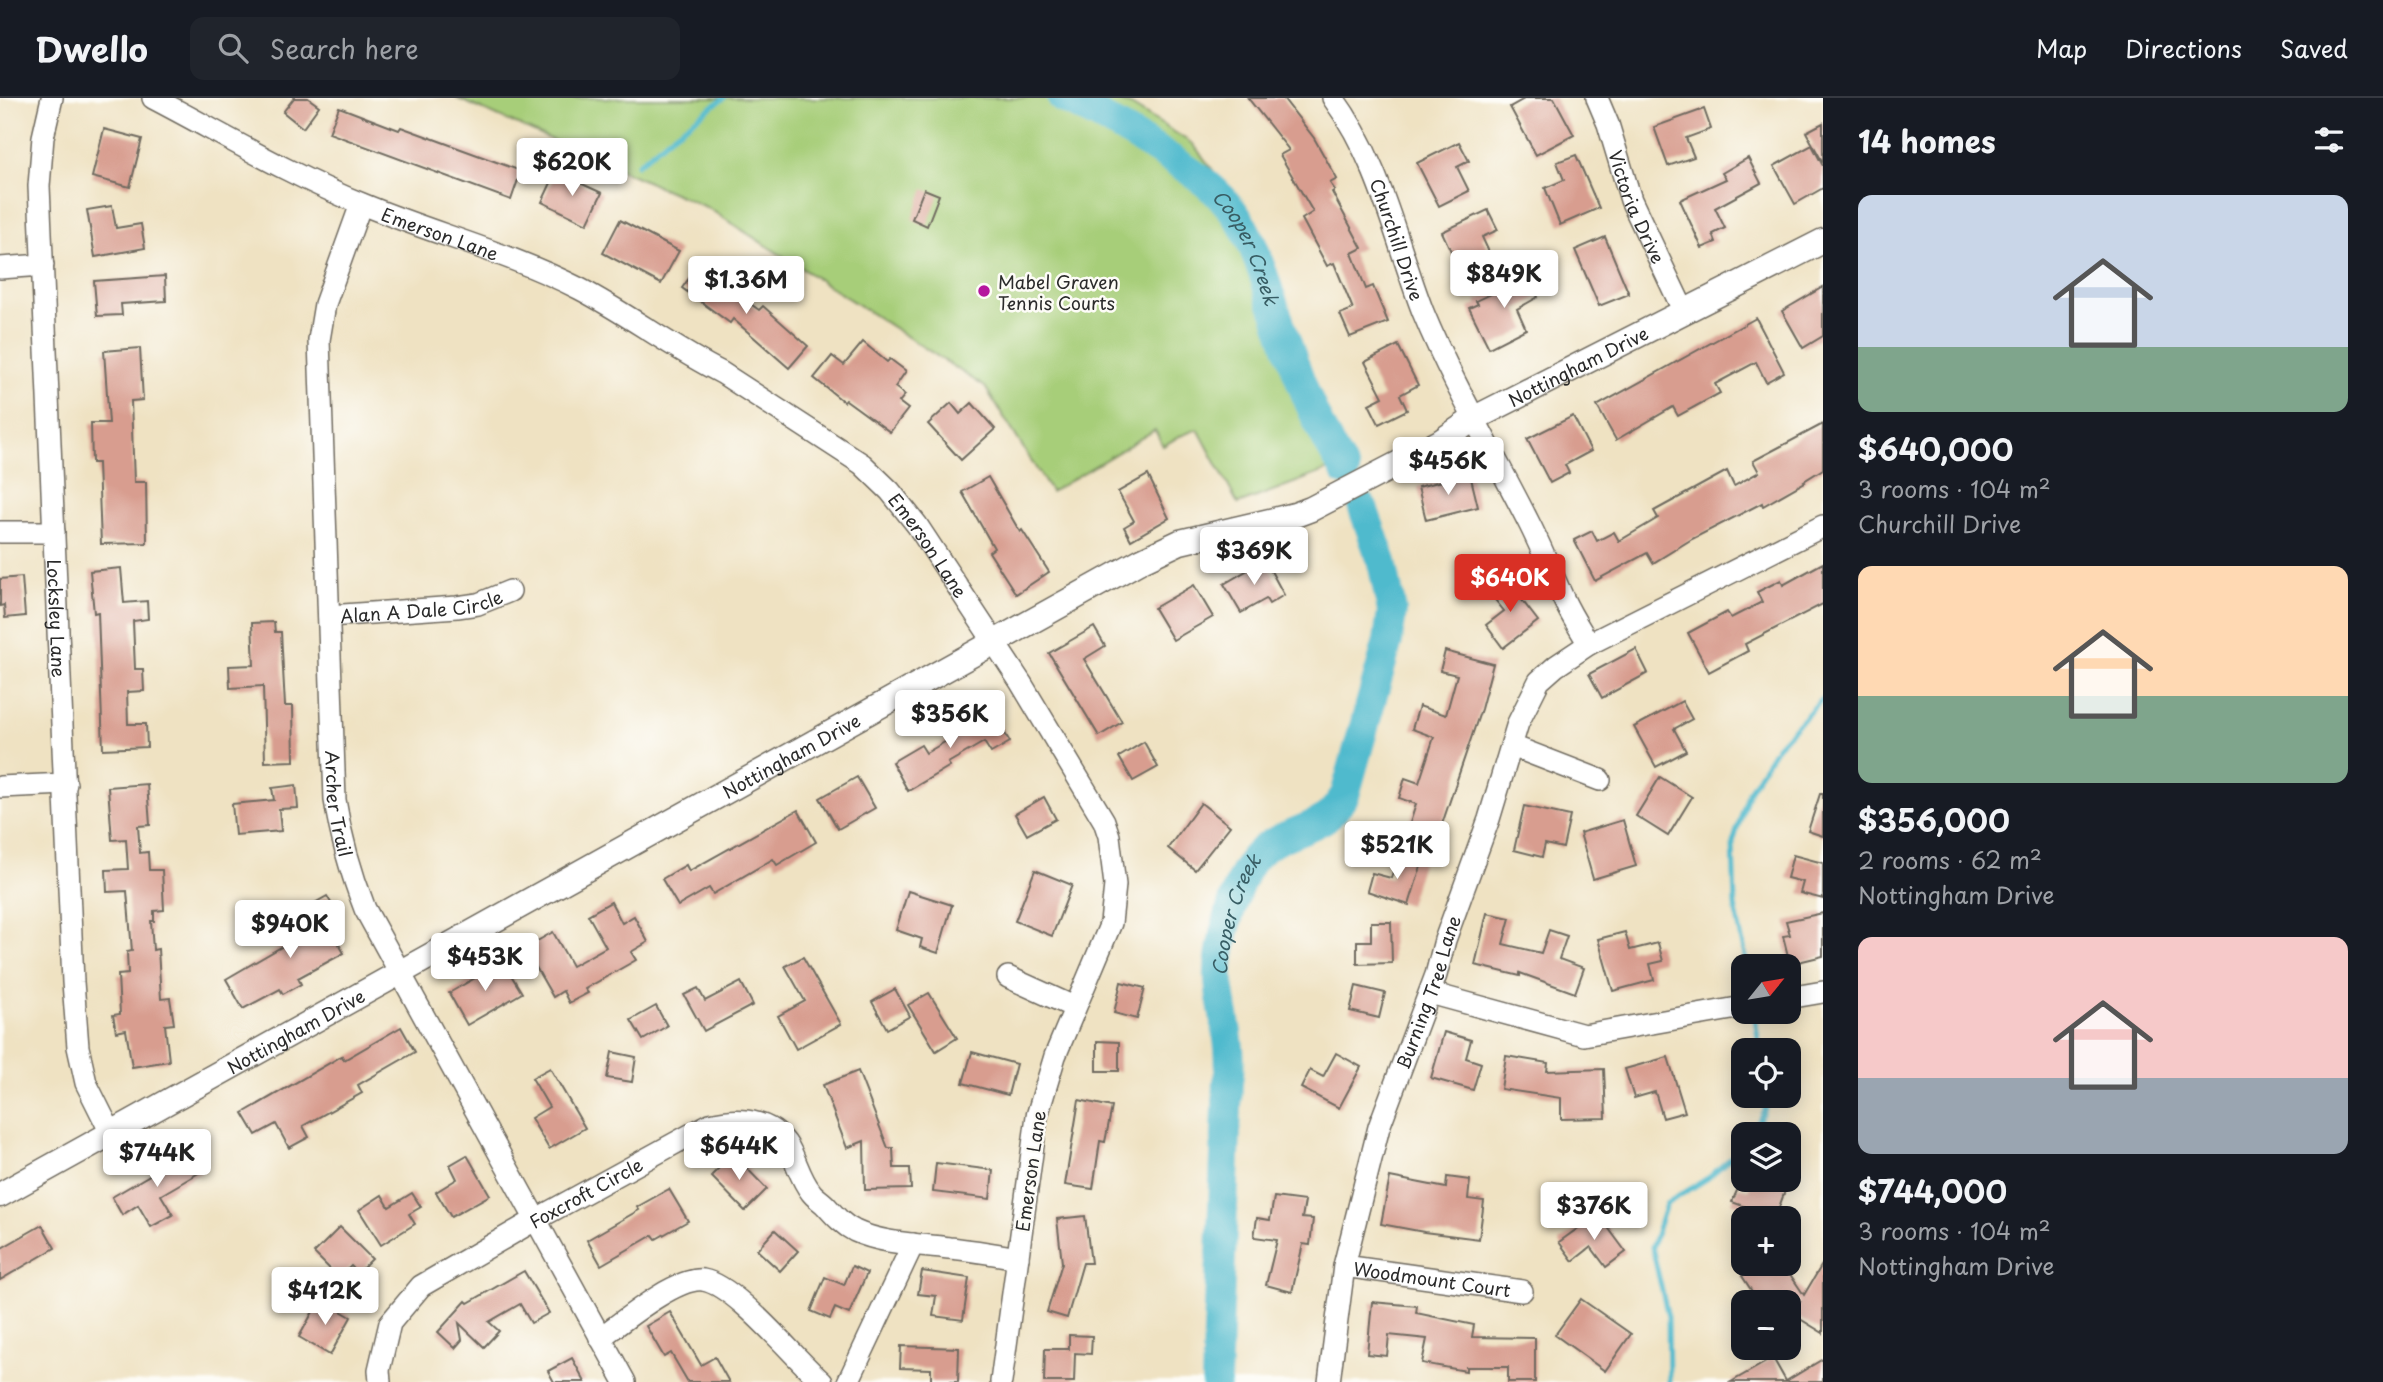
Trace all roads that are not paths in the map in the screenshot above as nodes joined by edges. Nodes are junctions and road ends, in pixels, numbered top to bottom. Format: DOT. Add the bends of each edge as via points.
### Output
graph roads {
  1 [pos="51,98"];
  2 [pos="153,98"];
  3 [pos="1333,98"];
  4 [pos="1597,98"];
  5 [pos="361,204"];
  6 [pos="1823,241"];
  7 [pos="43,265"];
  8 [pos="0,268"];
  9 [pos="1684,312"];
  10 [pos="1475,418"];
  11 [pos="1823,526"];
  12 [pos="0,532"];
  13 [pos="54,532"];
  14 [pos="510,591"];
  15 [pos="329,616"];
  16 [pos="994,642"];
  17 [pos="1589,644"];
  18 [pos="1512,746"];
  19 [pos="1600,780"];
  20 [pos="66,784"];
  21 [pos="0,787"];
  22 [pos="399,973"];
  23 [pos="1009,976"];
  24 [pos="1823,992"];
  25 [pos="1430,993"];
  26 [pos="1801,996"];
  27 [pos="1074,1007"];
  28 [pos="1731,1009"];
  29 [pos="111,1133"];
  30 [pos="0,1195"];
  31 [pos="535,1220"];
  32 [pos="914,1244"];
  33 [pos="1018,1258"];
  34 [pos="1344,1266"];
  35 [pos="1522,1291"];
  36 [pos="600,1338"];
  37 [pos="380,1382"];
  38 [pos="625,1382"];
  39 [pos="822,1382"];
  40 [pos="848,1382"];
  41 [pos="1001,1382"];
  42 [pos="1329,1382"];
  1 -- 7 [label="street, Locksley Lane" via="39,186"];
  2 -- 5 [label="street, Emerson Lane"];
  3 -- 10 [label="street, Churchill Drive" via="1362,145 1424,314"];
  4 -- 9 [label="street, Victoria Drive" via="1631,200"];
  5 -- 15 [label="street, Archer Trail" via="325,304 319,340"];
  5 -- 16 [label="street, Emerson Lane" via="579,289 722,373 862,464 916,525"];
  6 -- 9 [label="street, Nottingham Drive"];
  7 -- 8 [label="street"];
  7 -- 13 [label="street, Locksley Lane"];
  9 -- 10 [label="street, Nottingham Drive"];
  10 -- 16 [label="street, Nottingham Drive" via="1440,442 1311,509 1180,542"];
  10 -- 17 [label="street, Churchill Drive"];
  11 -- 17 [label="street, Burning Tree Lane"];
  12 -- 13 [label="street"];
  13 -- 20 [label="street, Locksley Lane"];
  14 -- 15 [label="street, Alan A Dale Circle" via="457,607"];
  15 -- 22 [label="street, Archer Trail" via="340,831 365,909"];
  16 -- 22 [label="street, Nottingham Drive"];
  16 -- 27 [label="street, Emerson Lane" via="1109,836 1115,885 1111,923"];
  17 -- 18 [label="street, Burning Tree Lane" via="1539,681"];
  18 -- 19 [label="street"];
  18 -- 25 [label="street, Burning Tree Lane"];
  20 -- 21 [label="street"];
  20 -- 29 [label="street, Locksley Lane" via="78,1047 86,1083"];
  22 -- 29 [label="street, Nottingham Drive"];
  22 -- 31 [label="street, Archer Trail"];
  23 -- 27 [label="street"];
  24 -- 26 [label="street"];
  25 -- 28 [label="street" via="1584,1035"];
  25 -- 34 [label="street, Burning Tree Lane" via="1379,1126"];
  27 -- 33 [label="street, Emerson Lane" via="1037,1116"];
  29 -- 30 [label="street, Nottingham Drive"];
  31 -- 32 [label="street, Foxcroft Circle" via="710,1124 750,1120 779,1136 812,1194 836,1218 873,1238"];
  31 -- 36 [label="street, Archer Trail"];
  31 -- 37 [label="street, Foxcroft Circle" via="421,1286 390,1323"];
  32 -- 33 [label="street, Foxcroft Circle"];
  32 -- 40 [label="street"];
  33 -- 41 [label="street, Emerson Lane"];
  34 -- 35 [label="street, Woodmount Court"];
  34 -- 42 [label="street, Burning Tree Lane"];
  36 -- 38 [label="street, Archer Trail"];
  36 -- 39 [label="street" via="655,1298 702,1280 726,1290"];
}
